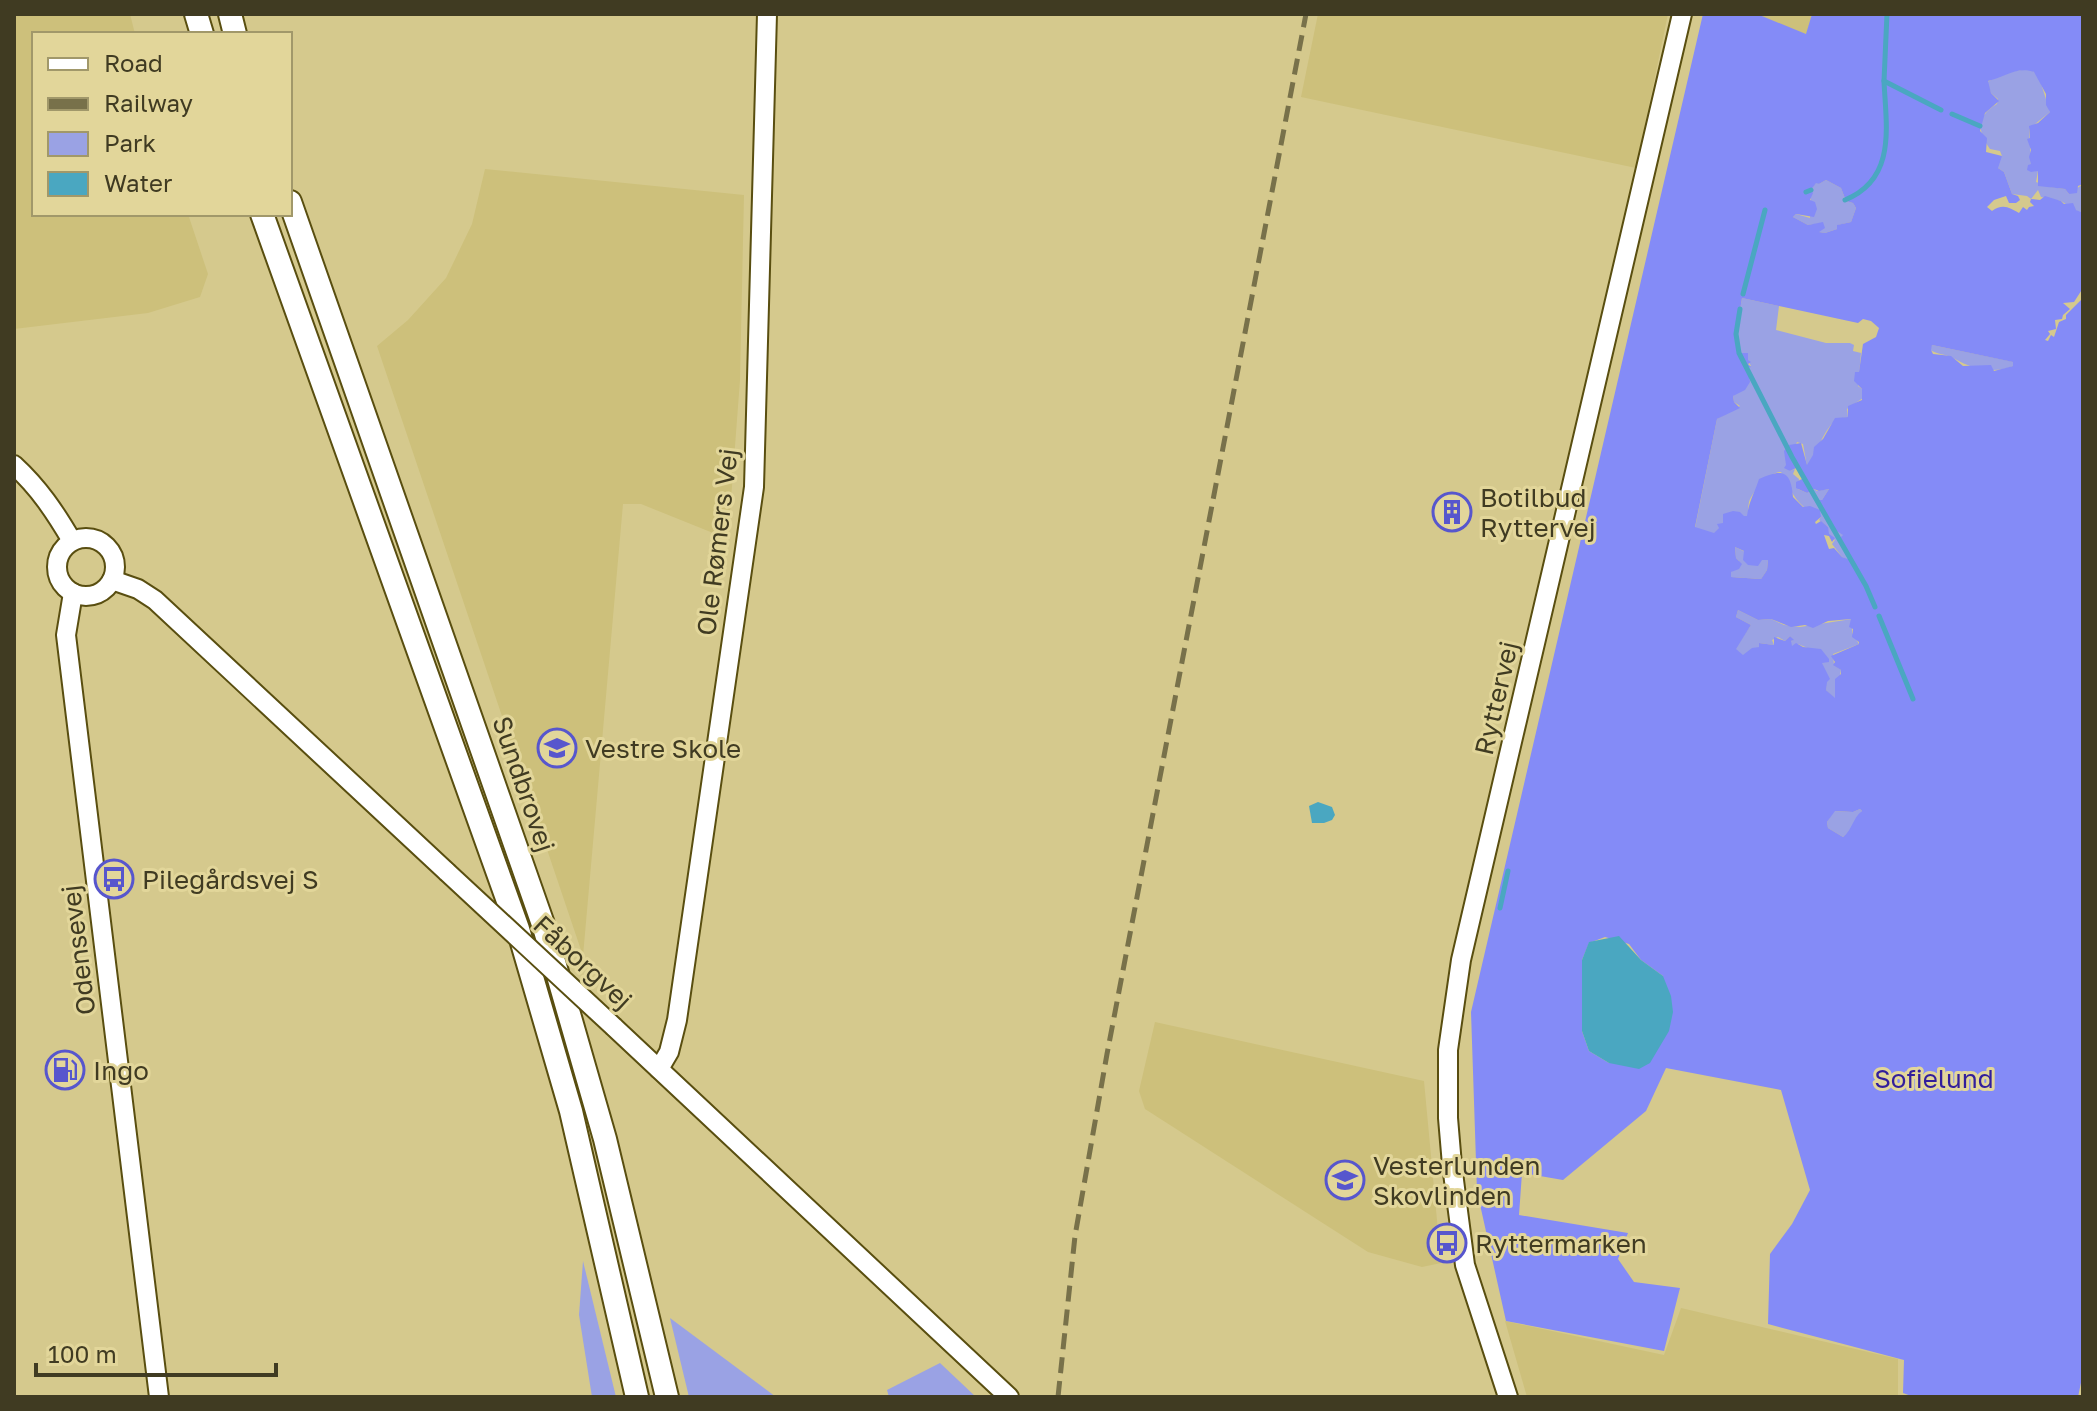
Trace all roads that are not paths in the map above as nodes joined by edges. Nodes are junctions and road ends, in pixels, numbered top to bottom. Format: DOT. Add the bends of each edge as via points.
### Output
graph roads {
  1 [pos="767,14"];
  2 [pos="1682,14"];
  3 [pos="292,208"];
  4 [pos="263,216"];
  5 [pos="14,465"];
  6 [pos="72,541"];
  7 [pos="112,580"];
  8 [pos="73,593"];
  9 [pos="659,1069"];
  10 [pos="159,1397"];
  11 [pos="637,1397"];
  12 [pos="667,1397"];
  13 [pos="1009,1397"];
  14 [pos="1508,1397"];
  1 -- 9 [label="street, Ole Rømers Vej" via="754,487 677,1020"];
  2 -- 14 [label="street, Ryttervej" via="1461,960 1448,1050 1448,1118 1465,1265"];
  3 -- 12 [label="main road, Sundbrovej" via="544,927 605,1139"];
  4 -- 11 [label="main road, Sundbrovej" via="518,929 571,1111"];
  5 -- 6 [label="street" via="53,508"];
  6 -- 7 [label="street" via="94,539 104,545 114,561"];
  6 -- 8 [label="street" via="57,563 60,580"];
  7 -- 8 [label="street" via="91,595"];
  7 -- 9 [label="street, Fåborgvej, bridge" via="155,600"];
  8 -- 10 [label="street, Odensevej" via="66,635"];
  9 -- 13 [label="street, Fåborgvej"];
}
